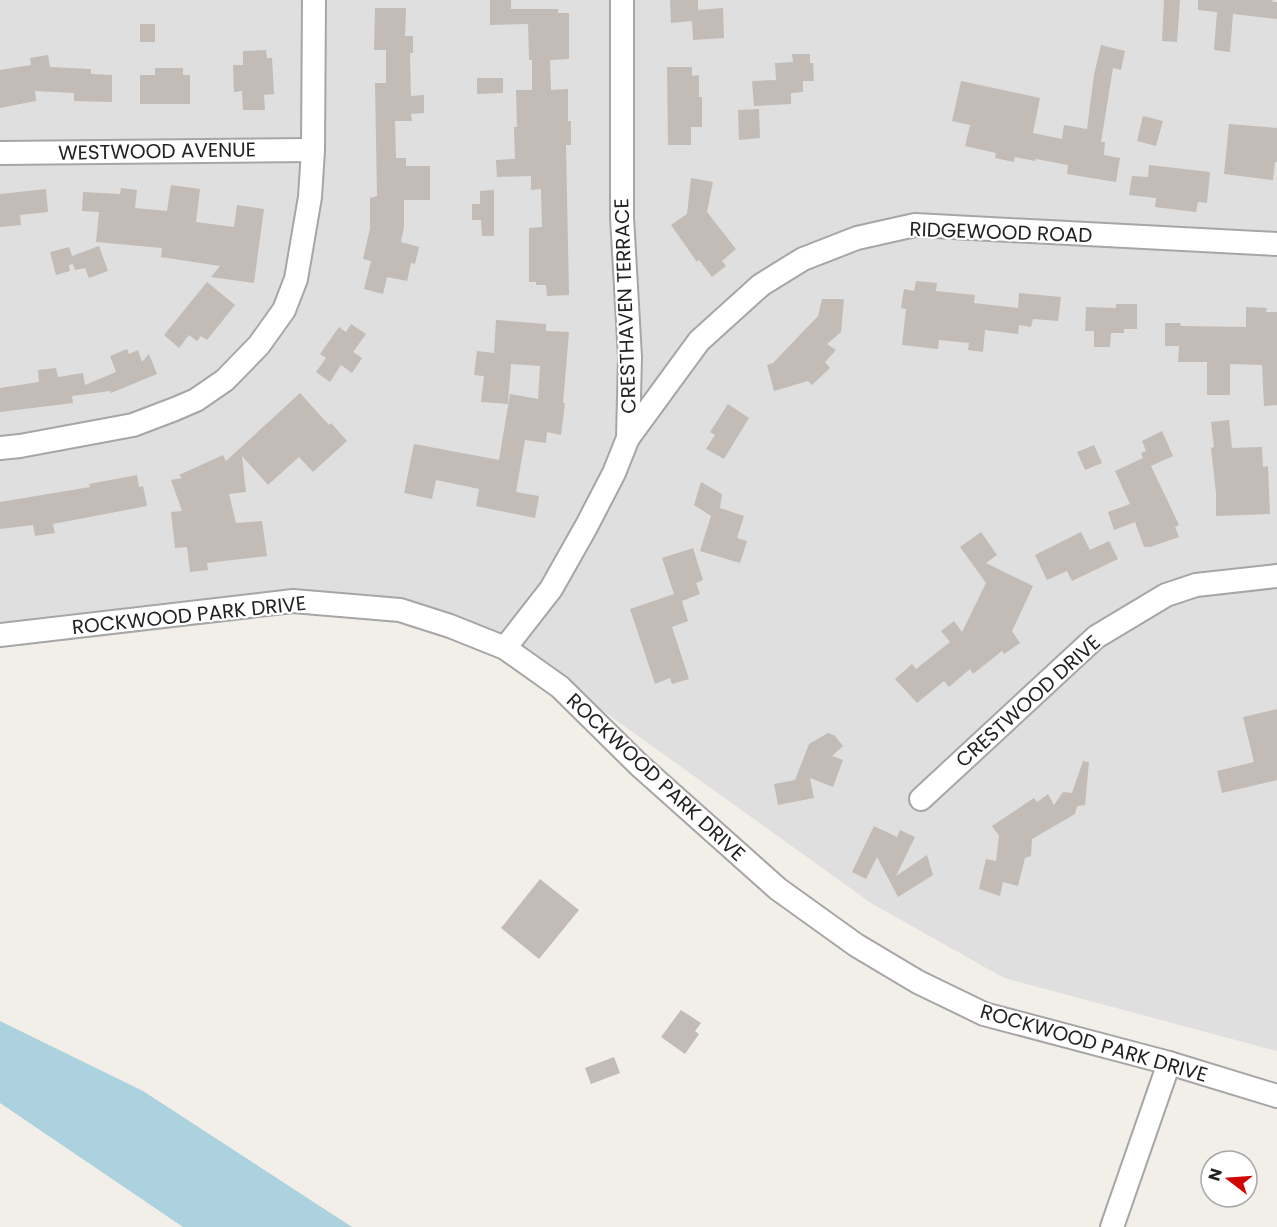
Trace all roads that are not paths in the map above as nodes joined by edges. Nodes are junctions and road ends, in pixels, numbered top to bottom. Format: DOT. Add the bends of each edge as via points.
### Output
graph roads {
  1 [pos="314,0"];
  2 [pos="622,0"];
  3 [pos="313,150"];
  4 [pos="0,153"];
  5 [pos="1277,244"];
  6 [pos="628,438"];
  7 [pos="0,448"];
  8 [pos="1277,576"];
  9 [pos="0,635"];
  10 [pos="505,648"];
  11 [pos="921,799"];
  12 [pos="1169,1063"];
  13 [pos="1277,1096"];
  14 [pos="1112,1227"];
  1 -- 3 [label="street"];
  2 -- 6 [label="street, CRESTHAVEN TERRACE" via="622,217 630,357"];
  3 -- 4 [label="street, WESTWOOD AVENUE"];
  3 -- 7 [label="street" via="310,197 296,279 284,310 259,345 225,380 196,400 133,424"];
  5 -- 6 [label="street, RIDGEWOOD ROAD" via="915,225 857,238 803,259 761,285 699,341"];
  6 -- 10 [label="street, CRESTHAVEN TERRACE" via="609,482 551,589"];
  8 -- 11 [label="street, CRESTWOOD DRIVE" via="1196,585 1166,595 1096,637"];
  9 -- 10 [label="street, ROCKWOOD PARK DRIVE" via="293,601 400,610"];
  10 -- 12 [label="street, ROCKWOOD PARK DRIVE" via="560,687 639,765 778,889 856,945 918,982 984,1014"];
  12 -- 13 [label="street, ROCKWOOD PARK DRIVE"];
  12 -- 14 [label="street"];
}
